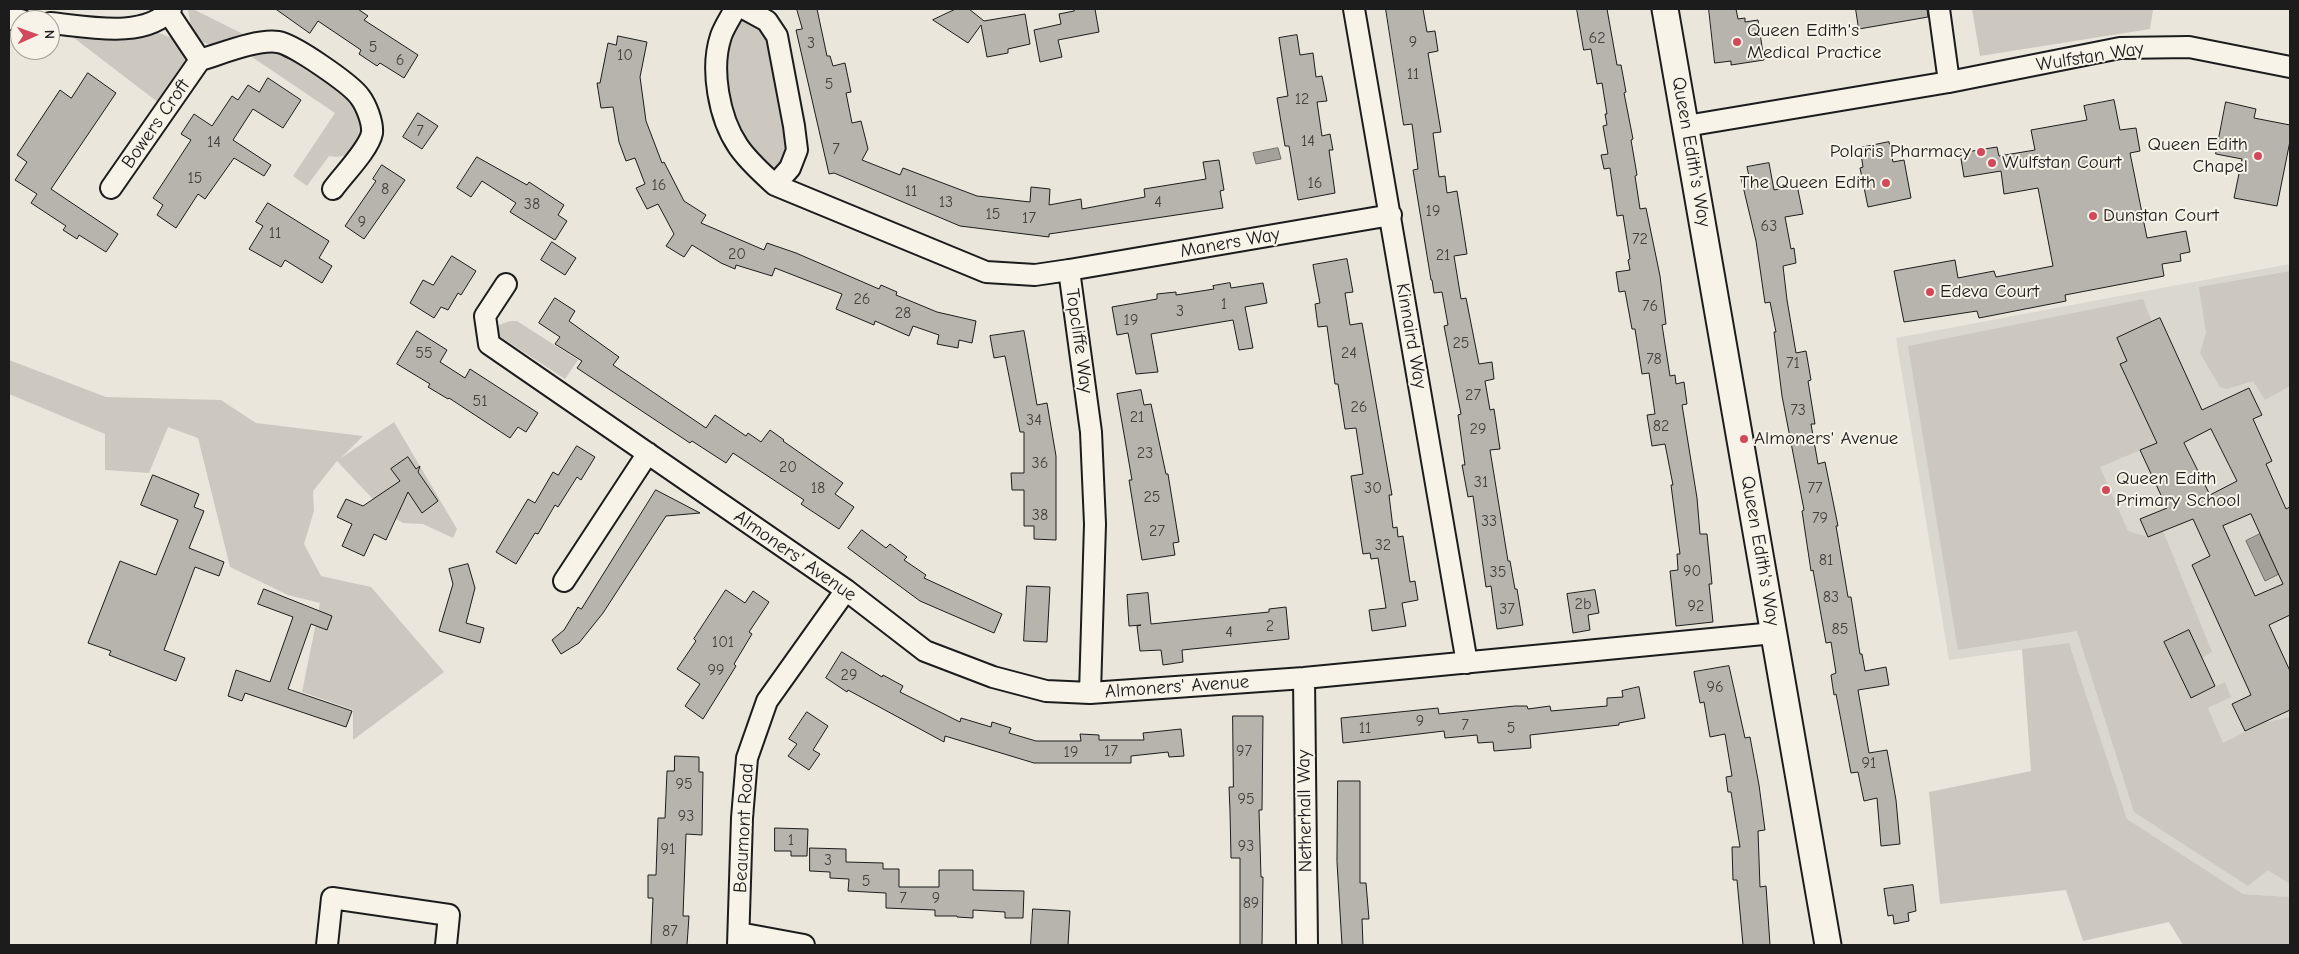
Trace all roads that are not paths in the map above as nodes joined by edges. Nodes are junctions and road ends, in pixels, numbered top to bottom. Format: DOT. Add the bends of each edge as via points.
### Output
graph roads {
  1 [pos="735,9"];
  2 [pos="746,9"];
  3 [pos="1354,9"];
  4 [pos="1665,9"];
  5 [pos="1939,9"];
  6 [pos="170,10"];
  7 [pos="60,24"];
  8 [pos="200,60"];
  9 [pos="2290,67"];
  10 [pos="1949,82"];
  11 [pos="1686,126"];
  12 [pos="775,185"];
  13 [pos="112,188"];
  14 [pos="333,189"];
  15 [pos="1391,215"];
  16 [pos="1069,270"];
  17 [pos="506,284"];
  18 [pos="648,454"];
  19 [pos="564,581"];
  20 [pos="846,590"];
  21 [pos="1774,633"];
  22 [pos="1467,663"];
  23 [pos="1304,678"];
  24 [pos="1090,693"];
  25 [pos="738,939"];
  26 [pos="327,945"];
  27 [pos="446,945"];
  28 [pos="804,945"];
  29 [pos="1307,945"];
  30 [pos="1828,945"];
  1 -- 12 [label="street, Topcliffe Way" via="721,36 716,71 720,103 738,145"];
  2 -- 12 [label="street" via="767,21 777,36 794,126 797,150 790,168"];
  3 -- 15 [label="street, Kinnaird Way"];
  4 -- 11 [label="street, Queen Edith's Way"];
  5 -- 10 [label="street"];
  6 -- 7 [label="street" via="147,25 119,29"];
  6 -- 8 [label="street, Bowers Croft"];
  8 -- 13 [label="street, Bowers Croft"];
  8 -- 14 [label="street, Bowers Croft" via="266,42 280,42 343,80 359,96 368,112 372,131 368,142"];
  9 -- 10 [label="street, Wulfstan Way" via="2189,47 2120,48"];
  10 -- 11 [label="street, Wulfstan Way"];
  11 -- 21 [label="street, Queen Edith's Way"];
  12 -- 16 [label="street, Topcliffe Way" via="986,272 1035,275"];
  15 -- 16 [label="street, Maners Way"];
  15 -- 22 [label="street, Kinnaird Way"];
  16 -- 24 [label="street, Topcliffe Way" via="1092,441 1096,524"];
  17 -- 18 [label="street, Almoners' Avenue" via="486,316 489,344"];
  18 -- 19 [label="street"];
  18 -- 20 [label="street, Almoners' Avenue"];
  20 -- 24 [label="street, Almoners' Avenue" via="925,651 993,677 1046,691"];
  20 -- 25 [label="street, Beaumont Road" via="767,701 747,758"];
  21 -- 22 [label="street, Almoners' Avenue"];
  21 -- 30 [label="street, Queen Edith's Way"];
  22 -- 23 [label="street, Almoners' Avenue"];
  23 -- 24 [label="street, Almoners' Avenue"];
  23 -- 29 [label="street, Netherhall Way"];
  25 -- 28 [label="street"];
  26 -- 27 [label="street" via="332,898 448,915"];
}
